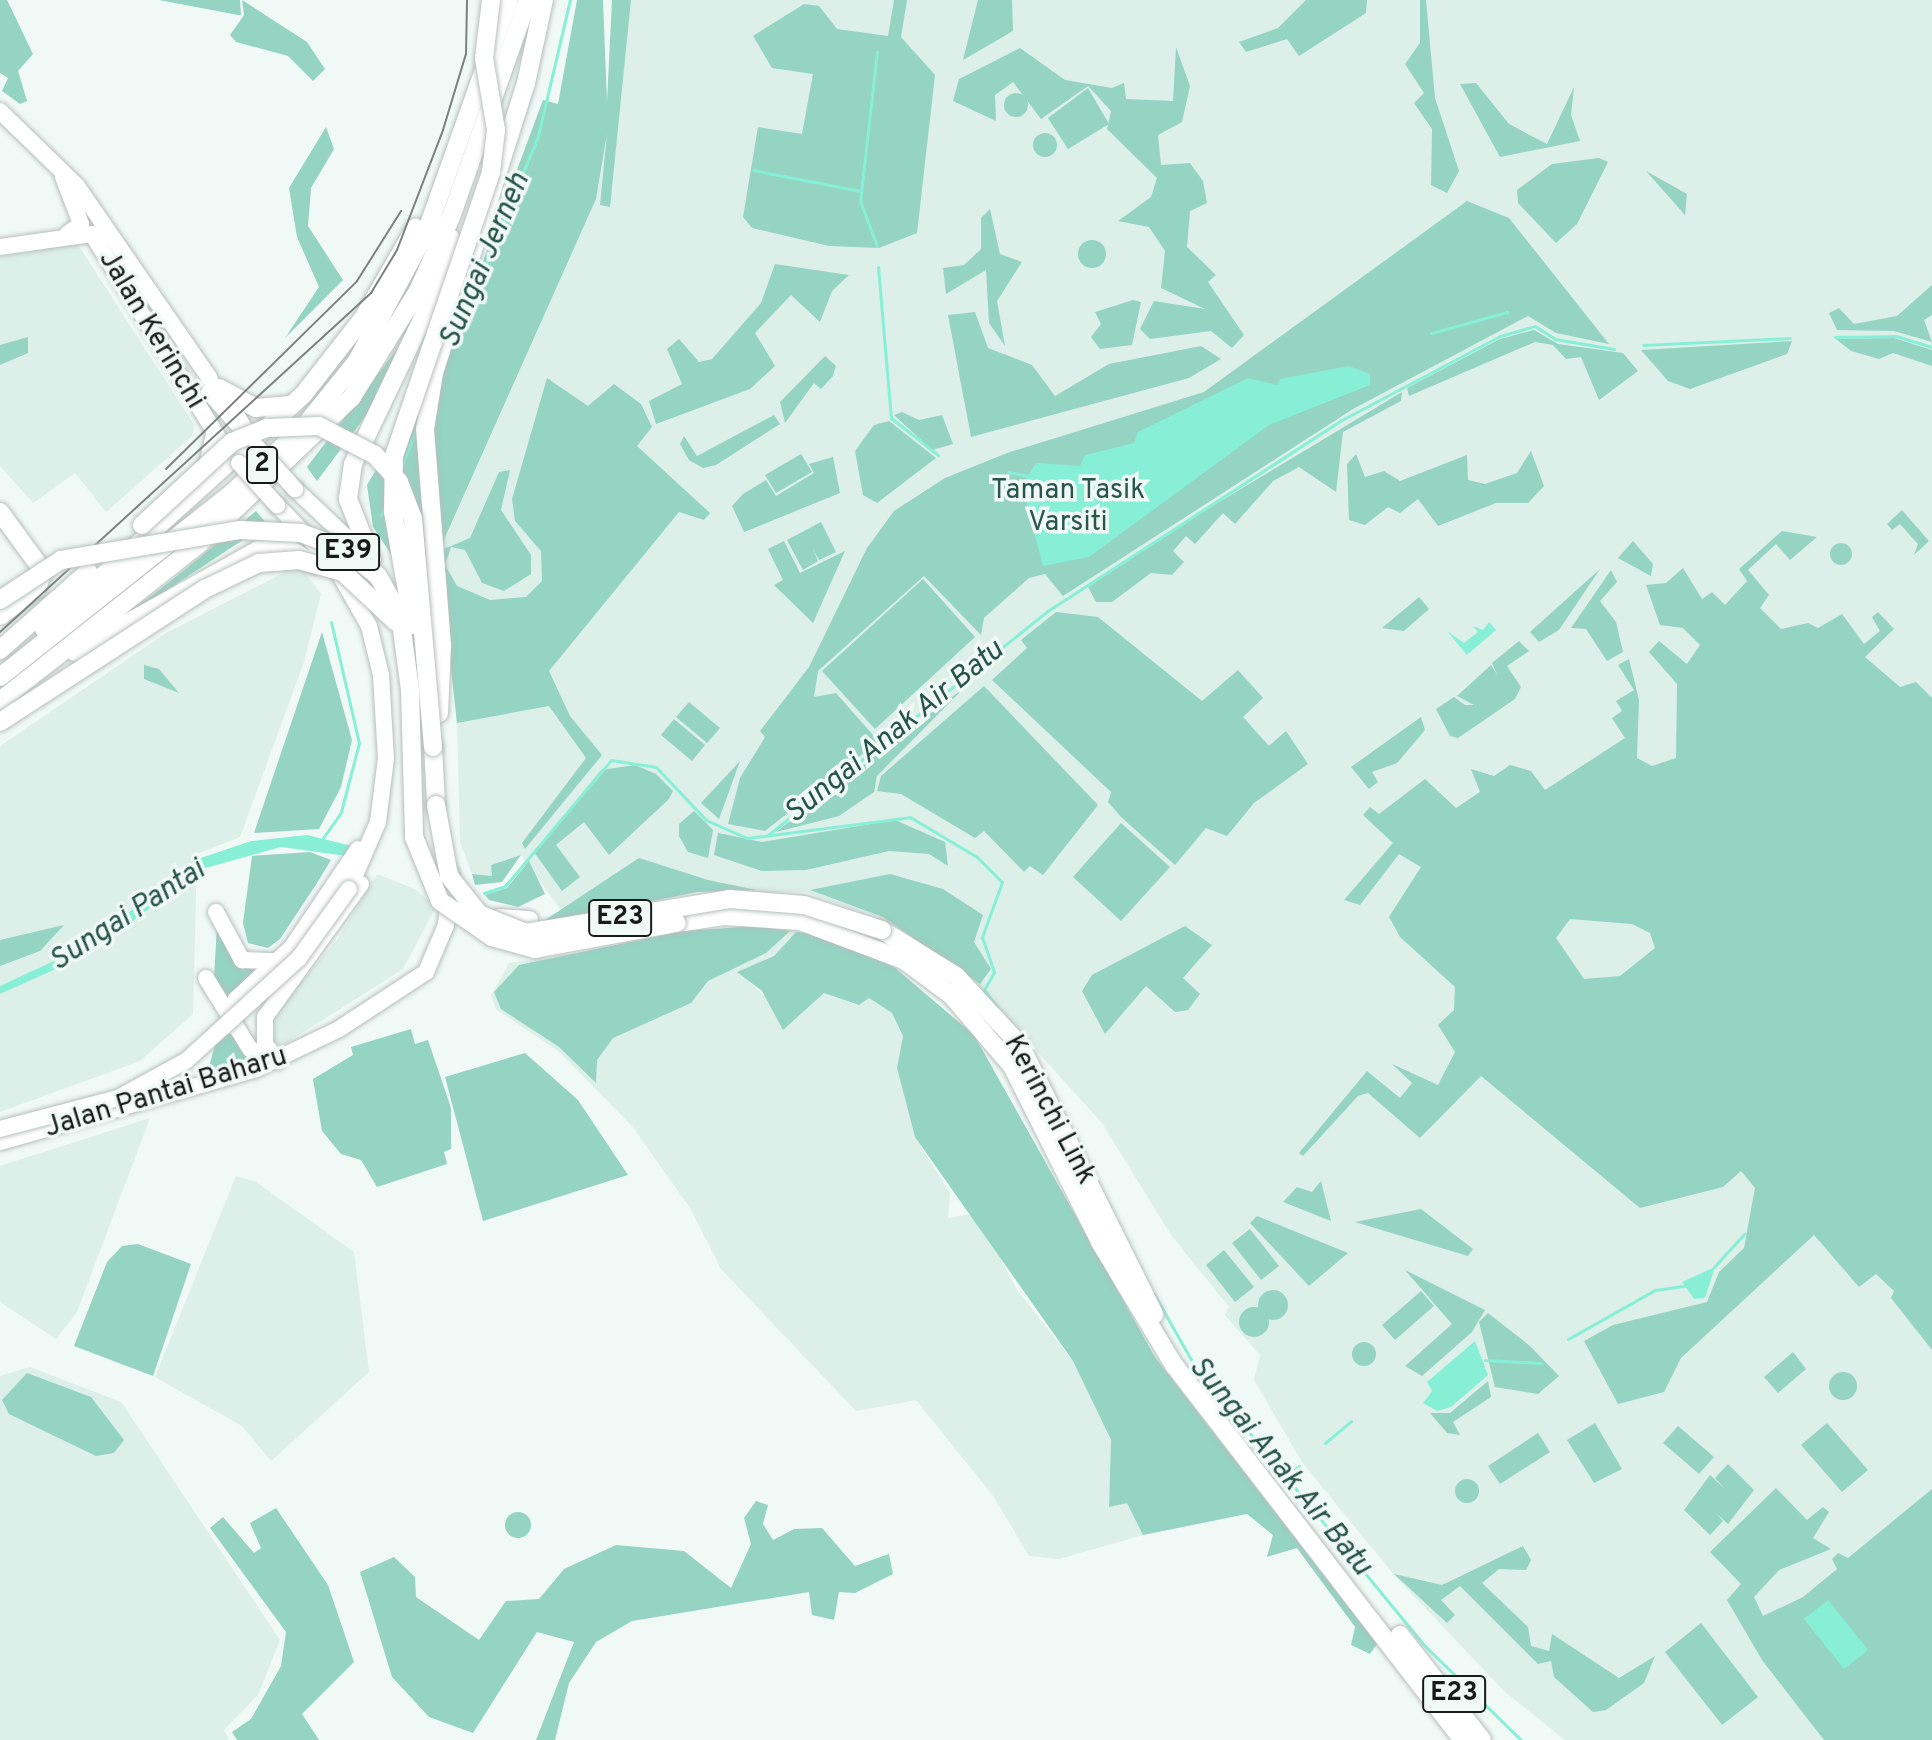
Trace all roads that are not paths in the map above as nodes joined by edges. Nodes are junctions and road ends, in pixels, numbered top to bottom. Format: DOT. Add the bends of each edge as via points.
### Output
graph roads {
  1 [pos="491,0"];
  2 [pos="509,0"];
  3 [pos="528,0"];
  4 [pos="544,0"];
  5 [pos="0,111"];
  6 [pos="63,177"];
  7 [pos="444,187"];
  8 [pos="451,217"];
  9 [pos="5,246"];
  10 [pos="211,383"];
  11 [pos="291,405"];
  12 [pos="215,434"];
  13 [pos="254,444"];
  14 [pos="236,460"];
  15 [pos="194,492"];
  16 [pos="0,512"];
  17 [pos="372,560"];
  18 [pos="347,586"];
  19 [pos="0,600"];
  20 [pos="0,616"];
  21 [pos="404,643"];
  22 [pos="0,650"];
  23 [pos="0,668"];
  24 [pos="0,677"];
  25 [pos="25,680"];
  26 [pos="0,701"];
  27 [pos="432,708"];
  28 [pos="0,722"];
  29 [pos="433,747"];
  30 [pos="386,758"];
  31 [pos="378,822"];
  32 [pos="451,869"];
  33 [pos="480,905"];
  34 [pos="216,912"];
  35 [pos="530,919"];
  36 [pos="463,920"];
  37 [pos="487,947"];
  38 [pos="277,961"];
  39 [pos="206,978"];
  40 [pos="232,1026"];
  41 [pos="278,1061"];
  42 [pos="0,1129"];
  43 [pos="0,1142"];
  44 [pos="1407,1653"];
  45 [pos="1463,1740"];
  46 [pos="1481,1740"];
  47 [pos="1496,1740"];
  1 -- 36 [label="highway, bridge" via="484,58 496,130 491,172 401,428 391,476 419,659 422,835 436,884"];
  2 -- 7 [label="highway, 2"];
  3 -- 8 [label="highway, 2"];
  4 -- 29 [label="highway, bridge" via="475,250 434,373 425,429 442,645"];
  5 -- 6 [label="main road, Jalan Kerinchi" via="28,131"];
  6 -- 9 [label="main road, Jalan Kerinchi" via="79,229"];
  6 -- 10 [label="main road, Jalan Kerinchi" via="84,195"];
  7 -- 11 [label="highway" via="364,317"];
  7 -- 24 [label="highway, 2" via="376,332 303,428"];
  8 -- 17 [label="highway" via="451,248 353,464 348,499"];
  8 -- 25 [label="highway, 2" via="392,338 322,432 201,542"];
  9 -- 12 [label="main road, Jalan Kerinchi" via="95,237"];
  10 -- 11 [label="highway" via="256,408"];
  10 -- 13 [label="main road, Jalan Kerinchi"];
  11 -- 13 [label="highway"];
  12 -- 14 [label="main road, Jalan Kerinchi"];
  12 -- 15 [label="highway"];
  13 -- 14 [label="highway"];
  13 -- 17 [label="main road, Jalan Pantai Baharu, bridge"];
  14 -- 15 [label="highway"];
  14 -- 18 [label="main road, Jalan Pantai Baharu, bridge"];
  15 -- 23 [label="highway"];
  16 -- 20 [label="highway" via="43,571 37,588"];
  17 -- 27 [label="main road, Jalan Pantai Baharu" via="422,639"];
  18 -- 25 [label="highway" via="288,548 258,550"];
  18 -- 30 [label="main road, Jalan Pantai Baharu" via="377,656"];
  19 -- 21 [label="highway, E39, bridge" via="61,560 241,530 301,533 364,563 392,595"];
  21 -- 28 [label="highway, bridge" via="396,622 357,580 315,562 272,560 231,573"];
  21 -- 36 [label="highway, bridge" via="416,846 434,892"];
  22 -- 29 [label="highway, bridge" via="232,442 267,428 333,430 375,455 399,482 413,518"];
  25 -- 26 [label="highway, 2"];
  27 -- 30 [label="main road" via="410,708"];
  27 -- 32 [label="main road, Jalan Pantai Baharu"];
  29 -- 44 [label="highway, Kerinchi Link / E23, bridge" via="438,841 449,876 479,914 502,926 542,934 730,899 804,905 882,930 956,976 1020,1045 1176,1358"];
  30 -- 31 [label="main road, Jalan Pantai Baharu"];
  31 -- 38 [label="main road"];
  31 -- 41 [label="main road" via="378,845 363,880 265,1017 265,1044"];
  31 -- 42 [label="main road, Jalan Pantai Baharu, bridge" via="349,889 299,958 187,1060 118,1098"];
  32 -- 33 [label="main road, bridge"];
  32 -- 41 [label="main road, Jalan Pantai Baharu" via="446,925 426,972"];
  33 -- 35 [label="main road"];
  33 -- 37 [label="main road"];
  34 -- 38 [label="main road" via="242,960"];
  36 -- 44 [label="highway, Kerinchi Link / E23, bridge" via="535,949 725,916 800,921 904,960 951,995 1012,1066 1100,1242 1174,1365"];
  38 -- 40 [label="main road" via="236,999"];
  39 -- 40 [label="main road"];
  40 -- 41 [label="main road" via="250,1049"];
  41 -- 43 [label="main road, Jalan Pantai Baharu"];
  44 -- 45 [label="highway, E23"];
  44 -- 46 [label="highway, E23"];
  44 -- 47 [label="highway, E23"];
}
